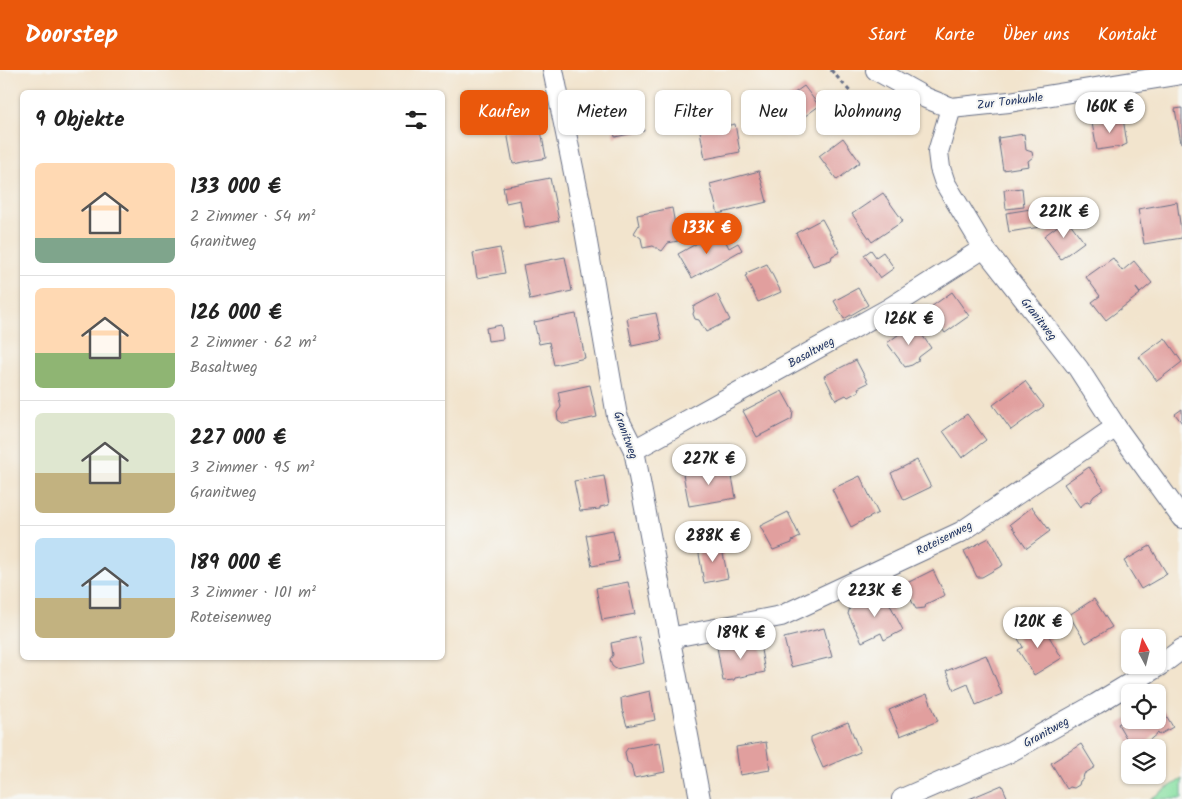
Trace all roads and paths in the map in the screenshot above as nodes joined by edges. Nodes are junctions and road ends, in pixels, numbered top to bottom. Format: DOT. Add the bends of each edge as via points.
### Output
graph roads {
  1 [pos="553,70"];
  2 [pos="831,70"];
  3 [pos="876,70"];
  4 [pos="1182,74"];
  5 [pos="849,90"];
  6 [pos="951,108"];
  7 [pos="984,248"];
  8 [pos="1116,428"];
  9 [pos="634,450"];
  10 [pos="1182,518"];
  11 [pos="669,638"];
  12 [pos="1182,649"];
  13 [pos="700,799"];
  14 [pos="902,799"];
  1 -- 9 [label="street, Granitweg" via="580,202 617,416"];
  2 -- 5 [label="path"];
  3 -- 6 [label="street, Zur Tonkuhle"];
  4 -- 6 [label="street, Zur Tonkuhle" via="1009,102"];
  6 -- 7 [label="street, Granitweg" via="938,152 940,168 945,183"];
  7 -- 8 [label="street, Granitweg" via="1078,368"];
  7 -- 9 [label="street, Basaltweg" via="890,308"];
  8 -- 10 [label="street, Granitweg"];
  8 -- 11 [label="street, Roteisenweg" via="961,532 781,616"];
  9 -- 11 [label="street, Granitweg"];
  11 -- 13 [label="street, Granitweg"];
  12 -- 14 [label="street, Granitweg" via="1096,704 1008,753"];
}
